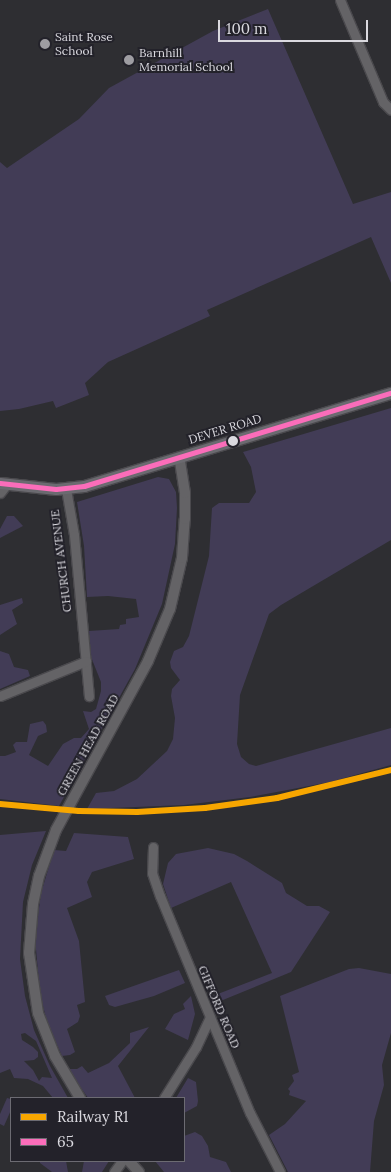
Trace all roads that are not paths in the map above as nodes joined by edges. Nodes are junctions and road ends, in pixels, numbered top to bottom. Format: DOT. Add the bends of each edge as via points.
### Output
graph roads {
  1 [pos="340,0"];
  2 [pos="391,110"];
  3 [pos="391,393"];
  4 [pos="179,457"];
  5 [pos="2,487"];
  6 [pos="66,489"];
  7 [pos="86,661"];
  8 [pos="0,696"];
  9 [pos="89,696"];
  10 [pos="153,847"];
  11 [pos="210,1017"];
  12 [pos="79,1097"];
  13 [pos="165,1097"];
  14 [pos="130,1162"];
  15 [pos="139,1172"];
  16 [pos="280,1172"];
  1 -- 2 [label="street" via="383,102"];
  3 -- 4 [label="main road, DEVER ROAD"];
  4 -- 6 [label="main road, DEVER ROAD" via="100,482"];
  4 -- 12 [label="street, GREEN HEAD ROAD" via="185,493 185,519 182,558 170,609 148,661 48,850 30,918 31,978 42,1027"];
  5 -- 6 [label="main road"];
  6 -- 7 [label="street, CHURCH AVENUE" via="74,535"];
  7 -- 8 [label="street"];
  7 -- 9 [label="street, CHURCH AVENUE"];
  10 -- 11 [label="street, GIFFORD ROAD" via="152,875"];
  11 -- 13 [label="street" via="196,1047"];
  11 -- 16 [label="street, GIFFORD ROAD" via="250,1113"];
  14 -- 15 [label="street"];
}
